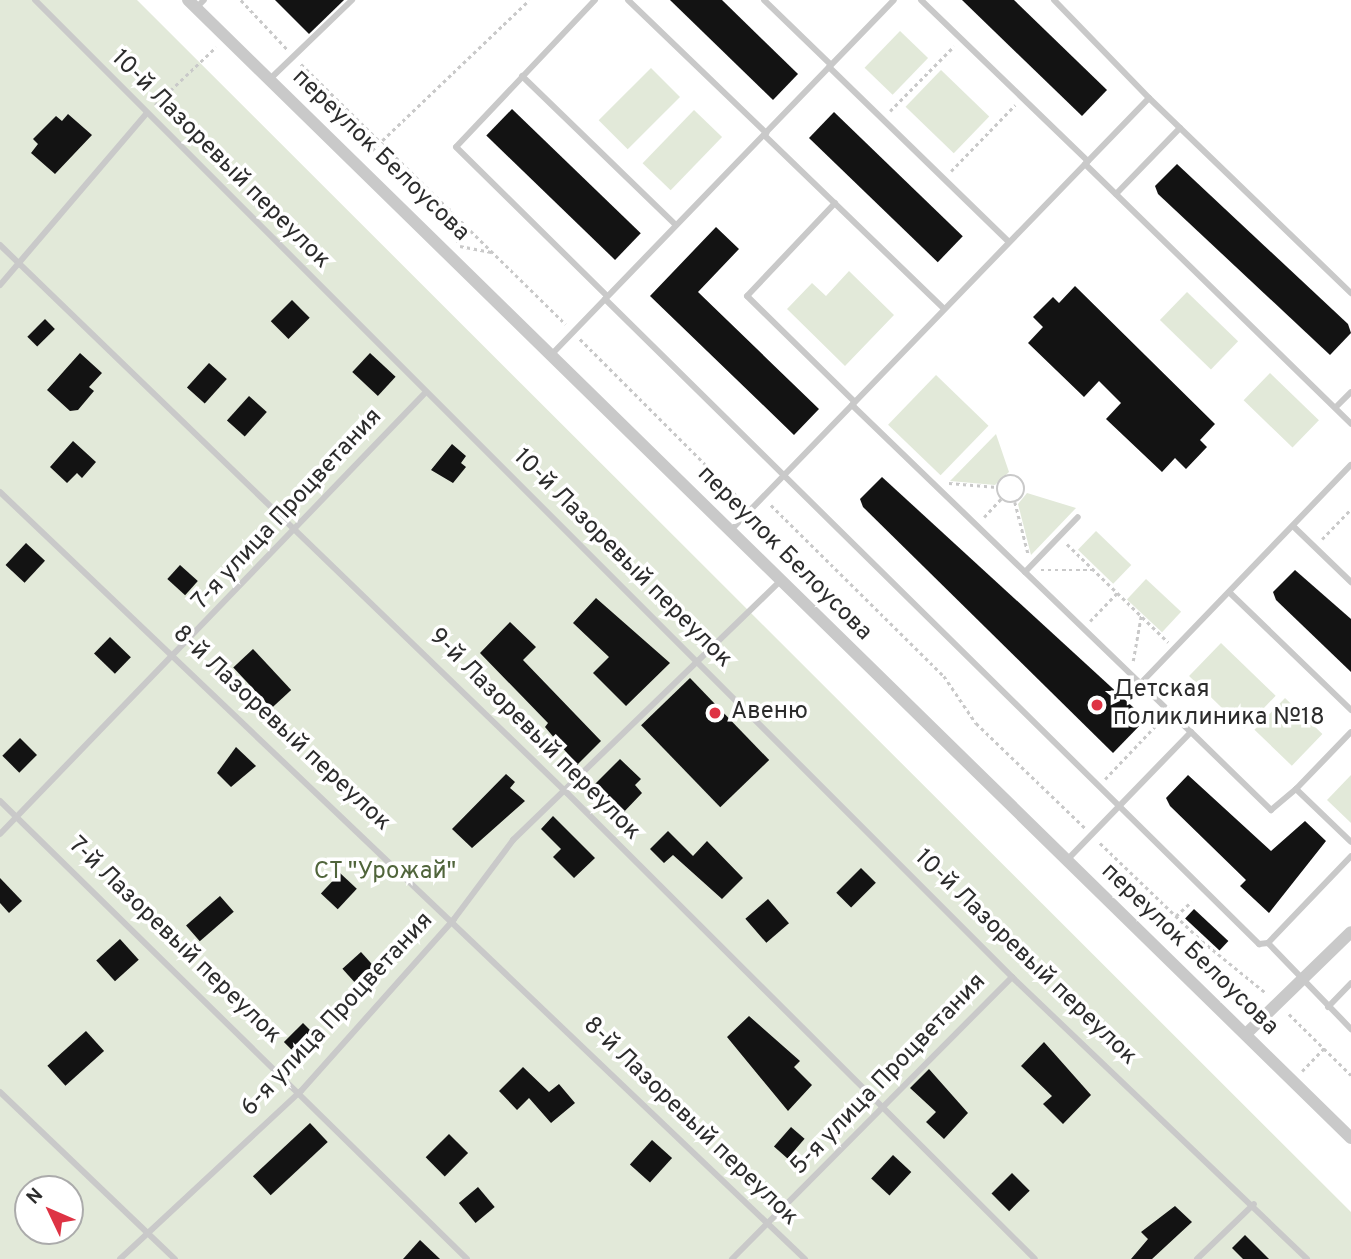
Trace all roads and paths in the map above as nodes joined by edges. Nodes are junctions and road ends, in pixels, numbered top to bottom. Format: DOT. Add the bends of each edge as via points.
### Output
graph roads {
  1 [pos="35,0"];
  2 [pos="241,0"];
  3 [pos="352,0"];
  4 [pos="529,0"];
  5 [pos="596,0"];
  6 [pos="628,0"];
  7 [pos="764,0"];
  8 [pos="894,0"];
  9 [pos="921,0"];
  10 [pos="1054,0"];
  11 [pos="196,3"];
  12 [pos="226,37"];
  13 [pos="946,53"];
  14 [pos="293,56"];
  15 [pos="830,66"];
  16 [pos="522,76"];
  17 [pos="270,79"];
  18 [pos="1149,98"];
  19 [pos="1008,112"];
  20 [pos="146,114"];
  21 [pos="883,119"];
  22 [pos="1180,128"];
  23 [pos="765,134"];
  24 [pos="380,142"];
  25 [pos="1086,162"];
  26 [pos="358,165"];
  27 [pos="944,178"];
  28 [pos="1116,194"];
  29 [pos="835,203"];
  30 [pos="449,208"];
  31 [pos="677,225"];
  32 [pos="1009,242"];
  33 [pos="0,245"];
  34 [pos="492,252"];
  35 [pos="20,263"];
  36 [pos="0,285"];
  37 [pos="1351,293"];
  38 [pos="606,298"];
  39 [pos="944,309"];
  40 [pos="573,332"];
  41 [pos="552,354"];
  42 [pos="426,392"];
  43 [pos="1351,392"];
  44 [pos="853,403"];
  45 [pos="1336,407"];
  46 [pos="1351,424"];
  47 [pos="1351,465"];
  48 [pos="786,473"];
  49 [pos="998,487"];
  50 [pos="941,491"];
  51 [pos="0,492"];
  52 [pos="763,498"];
  53 [pos="1001,499"];
  54 [pos="1015,502"];
  55 [pos="1351,509"];
  56 [pos="751,510"];
  57 [pos="1078,517"];
  58 [pos="976,525"];
  59 [pos="1293,526"];
  60 [pos="296,529"];
  61 [pos="730,530"];
  62 [pos="1059,537"];
  63 [pos="1315,547"];
  64 [pos="1028,570"];
  65 [pos="1093,570"];
  66 [pos="781,580"];
  67 [pos="1351,582"];
  68 [pos="1229,592"];
  69 [pos="1117,593"];
  70 [pos="1141,616"];
  71 [pos="1083,628"];
  72 [pos="1174,648"];
  73 [pos="176,656"];
  74 [pos="697,661"];
  75 [pos="1131,674"];
  76 [pos="1140,684"];
  77 [pos="1351,710"];
  78 [pos="1170,712"];
  79 [pos="1191,732"];
  80 [pos="1351,732"];
  81 [pos="1101,783"];
  82 [pos="1296,789"];
  83 [pos="567,793"];
  84 [pos="0,801"];
  85 [pos="1121,804"];
  86 [pos="18,817"];
  87 [pos="0,834"];
  88 [pos="1091,835"];
  89 [pos="1351,842"];
  90 [pos="1351,856"];
  91 [pos="1066,861"];
  92 [pos="1191,902"];
  93 [pos="1176,916"];
  94 [pos="454,919"];
  95 [pos="1351,932"];
  96 [pos="1268,943"];
  97 [pos="1302,976"];
  98 [pos="1012,977"];
  99 [pos="1351,983"];
  100 [pos="1277,1003"];
  101 [pos="1328,1007"];
  102 [pos="1351,1029"];
  103 [pos="1246,1034"];
  104 [pos="1324,1048"];
  105 [pos="1299,1073"];
  106 [pos="1351,1075"];
  107 [pos="301,1091"];
  108 [pos="0,1092"];
  109 [pos="881,1111"];
  110 [pos="1351,1138"];
  111 [pos="1254,1204"];
  112 [pos="769,1225"];
  113 [pos="148,1232"];
  114 [pos="120,1259"];
  115 [pos="175,1259"];
  116 [pos="467,1259"];
  117 [pos="732,1259"];
  118 [pos="805,1259"];
  119 [pos="1035,1259"];
  120 [pos="1197,1259"];
  121 [pos="1307,1259"];
  1 -- 20 [label="lane, 10-й Лазоревый переулок"];
  2 -- 14 [label="path"];
  3 -- 14 [label="lane"];
  4 -- 24 [label="path"];
  5 -- 16 [label="lane"];
  6 -- 23 [label="lane"];
  7 -- 15 [label="lane"];
  8 -- 15 [label="lane"];
  9 -- 25 [label="lane"];
  10 -- 18 [label="lane"];
  11 -- 12 [label="street, переулок Белоусова"];
  12 -- 17 [label="street, переулок Белоусова"];
  12 -- 20 [label="path"];
  13 -- 21 [label="path"];
  14 -- 17 [label="lane"];
  14 -- 24 [label="path"];
  15 -- 21 [label="lane"];
  15 -- 23 [label="lane"];
  16 -- 31 [label="lane"];
  16 -- 38 [label="lane" via="456,147"];
  17 -- 26 [label="street, переулок Белоусова"];
  18 -- 22 [label="lane"];
  18 -- 25 [label="lane"];
  19 -- 27 [label="path"];
  20 -- 35 [label="lane"];
  20 -- 42 [label="lane, 10-й Лазоревый переулок"];
  21 -- 27 [label="lane"];
  22 -- 28 [label="lane"];
  22 -- 37 [label="lane"];
  23 -- 29 [label="lane"];
  23 -- 31 [label="lane"];
  24 -- 26 [label="path"];
  24 -- 30 [label="path"];
  25 -- 28 [label="lane"];
  25 -- 32 [label="lane"];
  26 -- 41 [label="street, переулок Белоусова"];
  27 -- 32 [label="lane"];
  28 -- 45 [label="lane"];
  29 -- 39 [label="lane"];
  29 -- 44 [label="lane" via="747,296"];
  30 -- 34 [label="path"];
  30 -- 34 [label="path" via="457,246"];
  31 -- 38 [label="lane"];
  32 -- 39 [label="lane"];
  33 -- 35 [label="lane, 9-й Лазоревый переулок"];
  34 -- 40 [label="path"];
  35 -- 36 [label="lane"];
  35 -- 60 [label="lane, 9-й Лазоревый переулок"];
  38 -- 40 [label="lane"];
  38 -- 48 [label="lane"];
  39 -- 44 [label="lane"];
  40 -- 41 [label="lane"];
  40 -- 56 [label="path"];
  41 -- 61 [label="street, переулок Белоусова"];
  42 -- 60 [label="lane, 7-я улица Процветания"];
  42 -- 74 [label="lane, 10-й Лазоревый переулок"];
  43 -- 45 [label="lane"];
  44 -- 48 [label="lane"];
  44 -- 50 [label="lane"];
  45 -- 46 [label="lane"];
  47 -- 59 [label="lane"];
  48 -- 52 [label="lane"];
  48 -- 81 [label="lane"];
  49 -- 50 [label="path" via="949,482"];
  49 -- 53 [label="path"];
  49 -- 54 [label="path" via="1006,476 1021,478 1024,494"];
  50 -- 58 [label="lane"];
  51 -- 73 [label="lane, 8-й Лазоревый переулок"];
  52 -- 56 [label="lane"];
  52 -- 88 [label="path" via="944,676 976,723"];
  53 -- 54 [label="path"];
  53 -- 58 [label="path"];
  54 -- 64 [label="path"];
  55 -- 63 [label="path"];
  56 -- 61 [label="lane"];
  57 -- 62 [label="lane"];
  58 -- 64 [label="lane"];
  59 -- 63 [label="lane"];
  59 -- 68 [label="lane"];
  60 -- 73 [label="lane, 7-я улица Процветания"];
  60 -- 83 [label="lane, 9-й Лазоревый переулок"];
  61 -- 66 [label="street, переулок Белоусова"];
  62 -- 64 [label="lane"];
  62 -- 65 [label="path"];
  63 -- 67 [label="lane"];
  64 -- 65 [label="path"];
  64 -- 71 [label="lane"];
  65 -- 69 [label="path"];
  66 -- 74 [label="lane, 6-я улица Процветания"];
  66 -- 91 [label="street, переулок Белоусова"];
  68 -- 72 [label="lane"];
  68 -- 77 [label="lane"];
  69 -- 70 [label="path"];
  69 -- 71 [label="path"];
  70 -- 72 [label="path"];
  70 -- 75 [label="path"];
  71 -- 75 [label="lane"];
  72 -- 76 [label="lane"];
  73 -- 86 [label="lane, 7-я улица Процветания"];
  73 -- 94 [label="lane, 8-й Лазоревый переулок"];
  74 -- 83 [label="lane, 6-я улица Процветания"];
  74 -- 98 [label="lane, 10-й Лазоревый переулок"];
  75 -- 76 [label="lane"];
  76 -- 78 [label="lane"];
  78 -- 79 [label="lane"];
  78 -- 81 [label="path"];
  79 -- 82 [label="lane" via="1271,810"];
  79 -- 85 [label="lane"];
  80 -- 82 [label="lane"];
  81 -- 85 [label="lane"];
  82 -- 89 [label="lane"];
  83 -- 94 [label="lane, 6-я улица Процветания" via="513,840"];
  83 -- 109 [label="lane, 9-й Лазоревый переулок"];
  84 -- 86 [label="lane, 7-й Лазоревый переулок"];
  85 -- 88 [label="lane"];
  85 -- 96 [label="lane" via="1259,944"];
  86 -- 87 [label="lane, 7-я улица Процветания"];
  86 -- 107 [label="lane, 7-й Лазоревый переулок"];
  88 -- 91 [label="lane"];
  88 -- 93 [label="path"];
  90 -- 96 [label="lane"];
  91 -- 103 [label="street, переулок Белоусова"];
  92 -- 93 [label="path"];
  93 -- 100 [label="path"];
  94 -- 107 [label="lane, 6-я улица Процветания"];
  94 -- 112 [label="lane, 8-й Лазоревый переулок"];
  95 -- 97 [label="street"];
  96 -- 97 [label="lane"];
  97 -- 100 [label="street"];
  97 -- 101 [label="lane"];
  98 -- 109 [label="lane, 5-я улица Процветания"];
  98 -- 111 [label="lane, 10-й Лазоревый переулок"];
  99 -- 101 [label="lane"];
  100 -- 103 [label="street"];
  100 -- 104 [label="path"];
  101 -- 102 [label="lane"];
  103 -- 110 [label="street, переулок Белоусова"];
  104 -- 105 [label="path"];
  104 -- 106 [label="path"];
  107 -- 113 [label="lane, 6-я улица Процветания"];
  107 -- 116 [label="lane, 7-й Лазоревый переулок"];
  108 -- 113 [label="lane"];
  109 -- 112 [label="lane, 5-я улица Процветания"];
  109 -- 119 [label="lane, 9-й Лазоревый переулок"];
  111 -- 120 [label="lane"];
  111 -- 121 [label="lane, 10-й Лазоревый переулок"];
  112 -- 117 [label="lane, 5-я улица Процветания"];
  112 -- 118 [label="lane, 8-й Лазоревый переулок"];
  113 -- 114 [label="lane, 6-я улица Процветания"];
  113 -- 115 [label="lane"];
}
